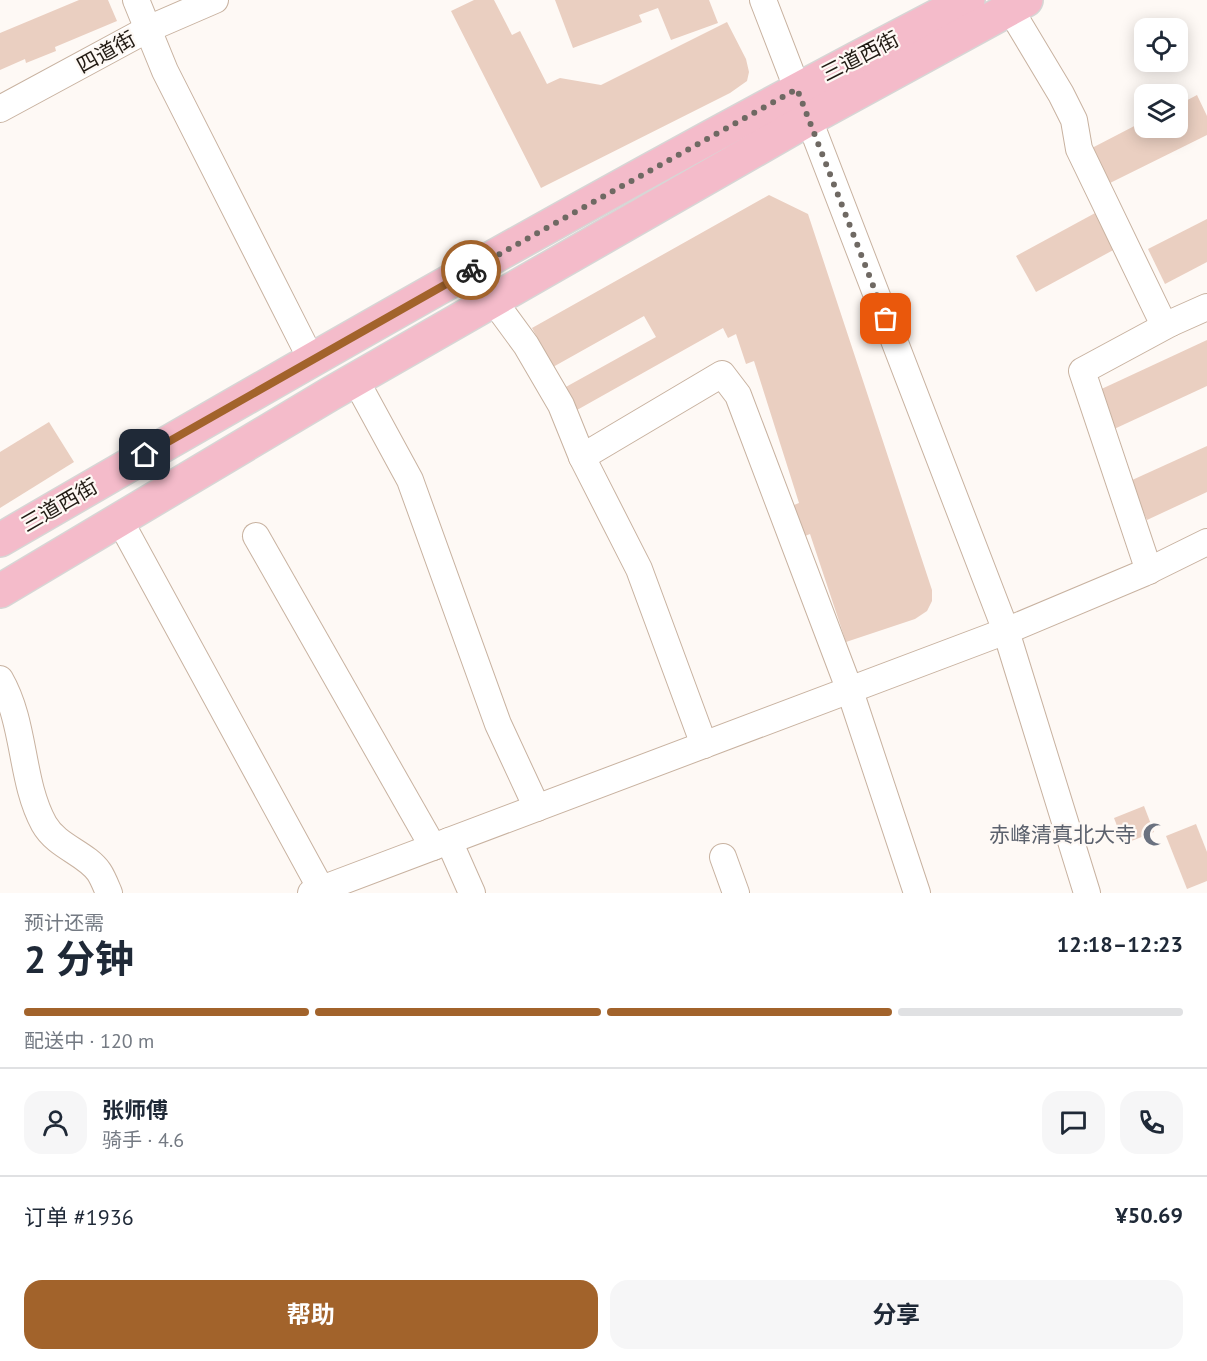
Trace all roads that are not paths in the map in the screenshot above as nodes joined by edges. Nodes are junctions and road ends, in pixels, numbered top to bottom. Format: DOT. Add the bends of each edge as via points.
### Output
graph roads {
  1 [pos="136,0"];
  2 [pos="215,0"];
  3 [pos="763,0"];
  4 [pos="968,0"];
  5 [pos="1018,5"];
  6 [pos="148,29"];
  7 [pos="797,89"];
  8 [pos="0,109"];
  9 [pos="809,119"];
  10 [pos="493,300"];
  11 [pos="1207,308"];
  12 [pos="1171,323"];
  13 [pos="311,359"];
  14 [pos="355,379"];
  15 [pos="582,457"];
  16 [pos="119,519"];
  17 [pos="256,536"];
  18 [pos="0,540"];
  19 [pos="1207,542"];
  20 [pos="1149,571"];
  21 [pos="0,591"];
  22 [pos="1005,631"];
  23 [pos="0,679"];
  24 [pos="850,691"];
  25 [pos="704,745"];
  26 [pos="537,808"];
  27 [pos="441,844"];
  28 [pos="723,857"];
  29 [pos="316,891"];
  30 [pos="109,893"];
  31 [pos="472,893"];
  32 [pos="736,893"];
  33 [pos="917,893"];
  34 [pos="1087,893"];
  1 -- 6 [label="street"];
  2 -- 6 [label="street, 四道街"];
  3 -- 7 [label="street"];
  4 -- 7 [label="main road, 三道西街"];
  5 -- 9 [label="main road"];
  5 -- 12 [label="street" via="1074,120 1079,149 1161,319"];
  6 -- 8 [label="street, 四道街"];
  6 -- 13 [label="street" via="165,71"];
  7 -- 9 [label="street"];
  7 -- 13 [label="main road, 三道西街"];
  9 -- 10 [label="main road"];
  9 -- 22 [label="street"];
  10 -- 14 [label="main road"];
  10 -- 15 [label="street" via="526,345 555,395"];
  11 -- 12 [label="street"];
  12 -- 20 [label="street" via="1082,371"];
  13 -- 18 [label="main road, 三道西街"];
  14 -- 16 [label="main road"];
  14 -- 26 [label="street" via="410,480 498,724"];
  15 -- 24 [label="street" via="722,374 738,395"];
  15 -- 25 [label="street" via="639,569"];
  16 -- 21 [label="main road"];
  16 -- 29 [label="street"];
  17 -- 27 [label="street"];
  19 -- 20 [label="street"];
  20 -- 22 [label="street"];
  22 -- 24 [label="street"];
  22 -- 34 [label="street"];
  23 -- 30 [label="street" via="16,713 27,772 44,824 64,847 98,871"];
  24 -- 25 [label="street"];
  24 -- 33 [label="street"];
  25 -- 26 [label="street"];
  26 -- 27 [label="street"];
  27 -- 29 [label="street"];
  27 -- 31 [label="street"];
  28 -- 32 [label="street"];
}
